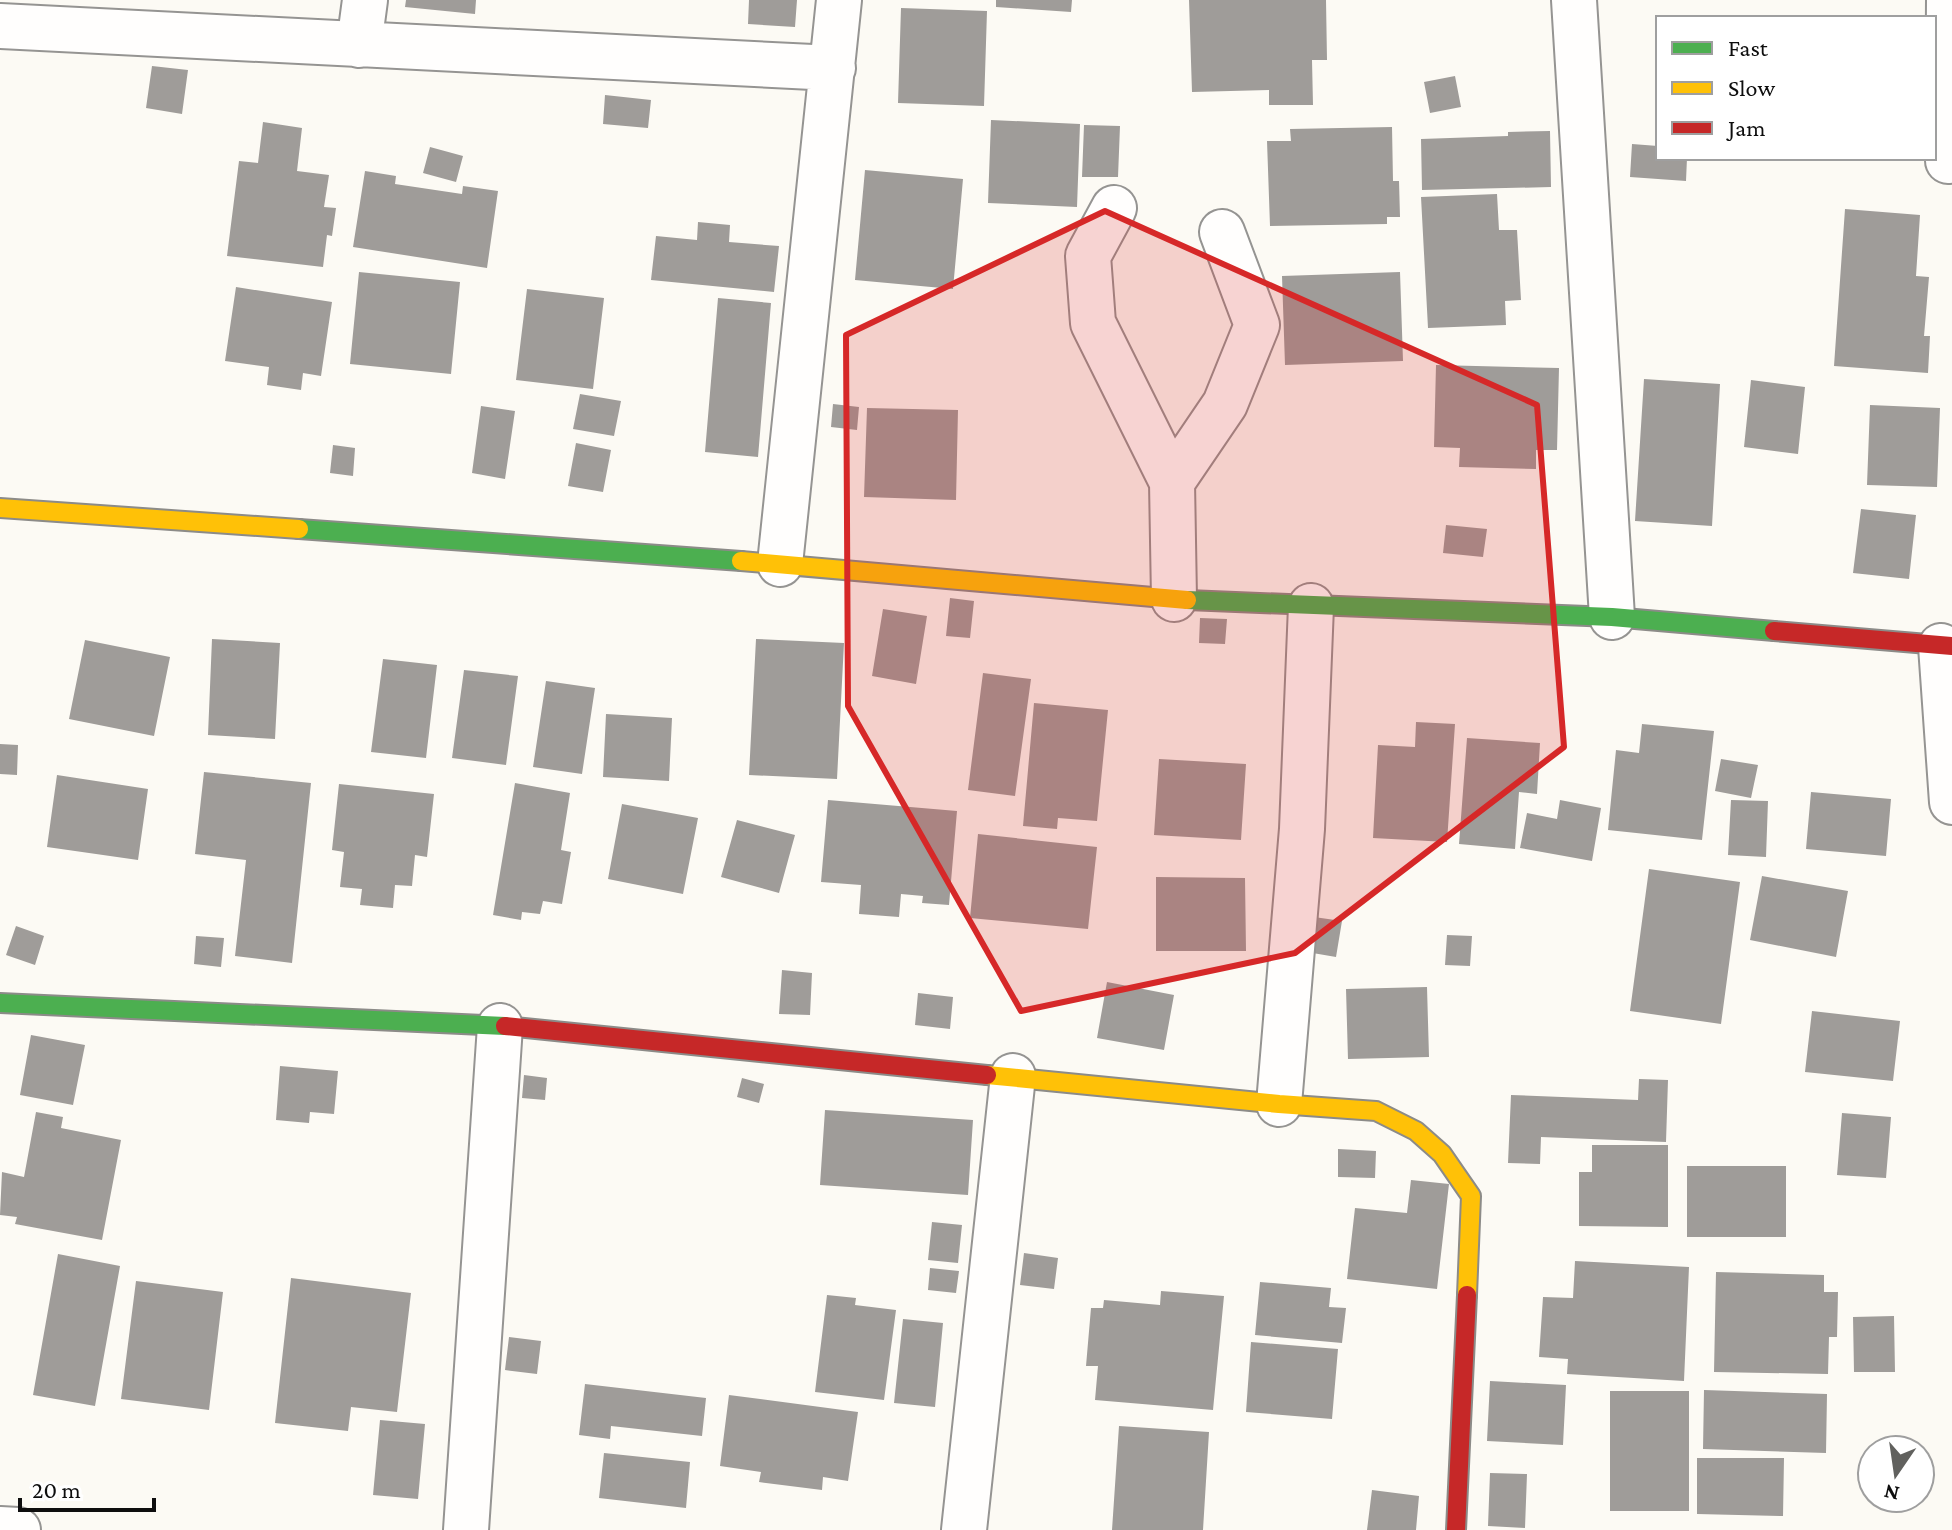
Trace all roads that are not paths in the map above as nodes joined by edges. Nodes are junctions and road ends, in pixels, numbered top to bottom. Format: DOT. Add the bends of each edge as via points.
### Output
graph roads {
  1 [pos="365,0"];
  2 [pos="839,0"];
  3 [pos="1574,0"];
  4 [pos="1949,0"];
  5 [pos="0,26"];
  6 [pos="359,45"];
  7 [pos="833,68"];
  8 [pos="1948,161"];
  9 [pos="1114,208"];
  10 [pos="1222,232"];
  11 [pos="1172,482"];
  12 [pos="0,508"];
  13 [pos="780,564"];
  14 [pos="1174,599"];
  15 [pos="1311,606"];
  16 [pos="1612,617"];
  17 [pos="1946,646"];
  18 [pos="1952,802"];
  19 [pos="0,1003"];
  20 [pos="500,1026"];
  21 [pos="1013,1076"];
  22 [pos="1279,1104"];
  23 [pos="0,1529"];
  24 [pos="18,1530"];
  25 [pos="466,1530"];
  26 [pos="964,1530"];
  27 [pos="1456,1530"];
  1 -- 6 [label="street"];
  2 -- 7 [label="street"];
  3 -- 16 [label="street"];
  4 -- 8 [label="street"];
  5 -- 6 [label="street"];
  6 -- 7 [label="street"];
  7 -- 13 [label="street"];
  9 -- 11 [label="street" via="1088,256 1093,323"];
  10 -- 11 [label="street" via="1257,325 1225,404"];
  11 -- 14 [label="street"];
  12 -- 13 [label="street"];
  13 -- 14 [label="street"];
  14 -- 15 [label="street"];
  15 -- 16 [label="street"];
  15 -- 22 [label="street" via="1302,829"];
  16 -- 17 [label="street"];
  17 -- 18 [label="street"];
  19 -- 20 [label="street"];
  20 -- 21 [label="street"];
  20 -- 25 [label="street"];
  21 -- 22 [label="street"];
  21 -- 26 [label="street"];
  22 -- 27 [label="street" via="1376,1111 1416,1131 1442,1154 1471,1196"];
  23 -- 24 [label="street"];
}
